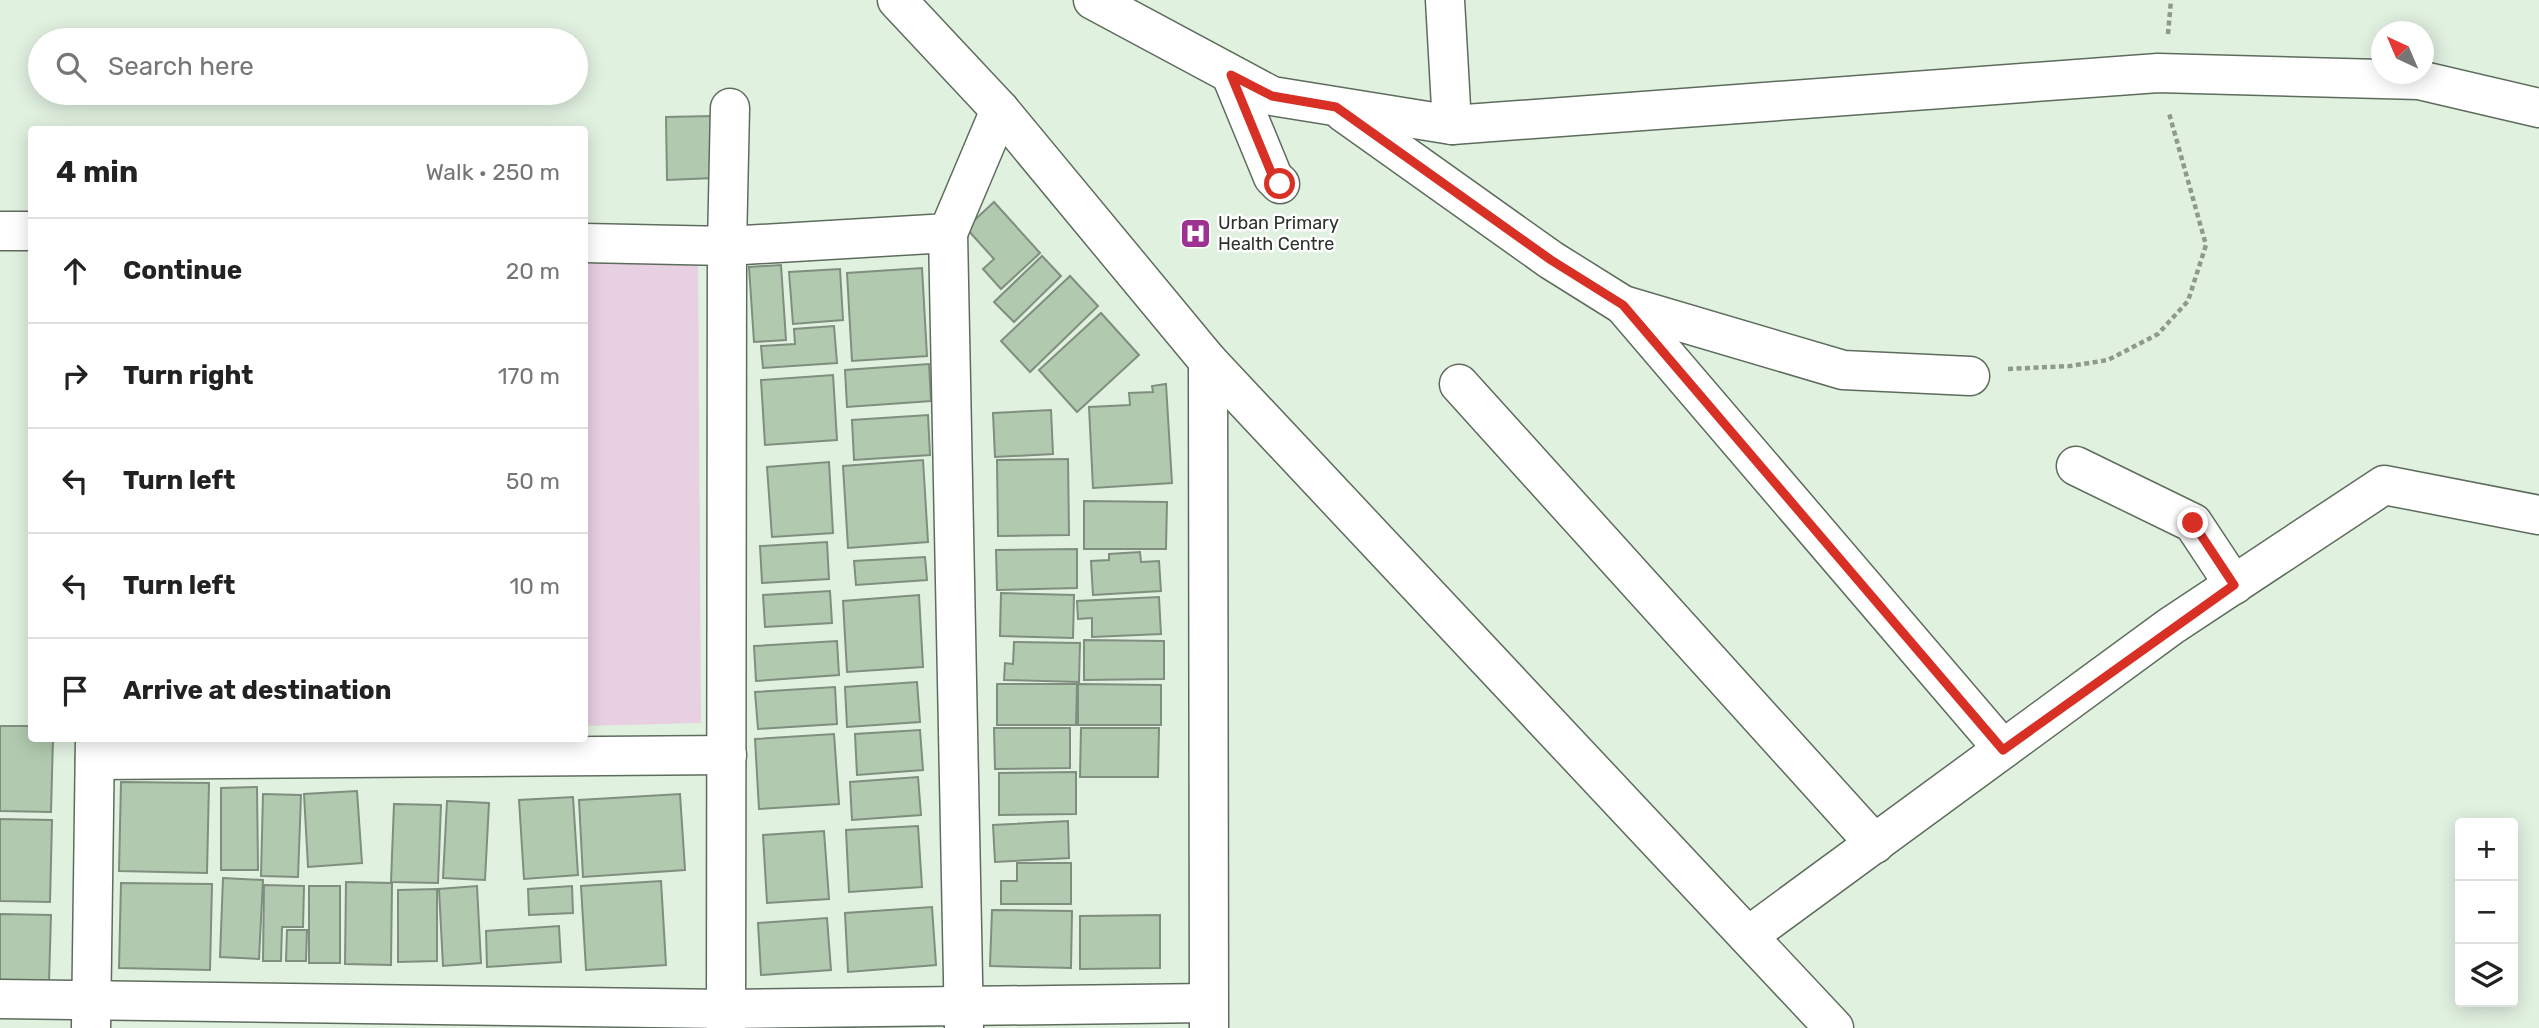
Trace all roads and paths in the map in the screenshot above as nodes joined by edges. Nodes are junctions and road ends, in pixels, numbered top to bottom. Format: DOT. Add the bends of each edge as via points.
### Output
graph roads {
  1 [pos="897,0"];
  2 [pos="1093,0"];
  3 [pos="1445,0"];
  4 [pos="2171,0"];
  5 [pos="2158,73"];
  6 [pos="1231,75"];
  7 [pos="1336,107"];
  8 [pos="730,108"];
  9 [pos="2539,108"];
  10 [pos="1000,110"];
  11 [pos="1452,125"];
  12 [pos="1280,184"];
  13 [pos="0,231"];
  14 [pos="28,231"];
  15 [pos="948,233"];
  16 [pos="588,243"];
  17 [pos="727,246"];
  18 [pos="1623,305"];
  19 [pos="1208,361"];
  20 [pos="1970,376"];
  21 [pos="1459,384"];
  22 [pos="2076,466"];
  23 [pos="2539,515"];
  24 [pos="2234,585"];
  25 [pos="95,749"];
  26 [pos="2003,750"];
  27 [pos="727,755"];
  28 [pos="1875,844"];
  29 [pos="1748,936"];
  30 [pos="0,999"];
  31 [pos="91,1013"];
  32 [pos="1209,1015"];
  33 [pos="726,1018"];
  34 [pos="964,1018"];
  35 [pos="1834,1028"];
  1 -- 10 [label="street"];
  2 -- 6 [label="street"];
  3 -- 11 [label="street"];
  4 -- 5 [label="path"];
  5 -- 9 [label="street" via="2419,80"];
  5 -- 11 [label="street"];
  5 -- 20 [label="path" via="2206,245 2188,302 2158,334 2108,360 1998,369"];
  6 -- 7 [label="street" via="1272,96"];
  6 -- 12 [label="street" via="1273,177"];
  7 -- 11 [label="street"];
  7 -- 18 [label="street" via="1551,260"];
  8 -- 17 [label="street"];
  10 -- 15 [label="street"];
  10 -- 19 [label="street"];
  13 -- 14 [label="street"];
  15 -- 17 [label="street"];
  15 -- 34 [label="street"];
  16 -- 17 [label="street"];
  17 -- 27 [label="street"];
  18 -- 20 [label="street" via="1843,370"];
  18 -- 26 [label="street"];
  19 -- 29 [label="street"];
  19 -- 32 [label="street"];
  21 -- 28 [label="street"];
  22 -- 24 [label="street" via="2193,523"];
  23 -- 24 [label="street" via="2384,485"];
  24 -- 26 [label="street"];
  25 -- 27 [label="street"];
  25 -- 31 [label="street"];
  26 -- 28 [label="street"];
  27 -- 33 [label="street"];
  28 -- 29 [label="street"];
  29 -- 35 [label="street"];
  30 -- 31 [label="street"];
  31 -- 33 [label="street"];
  32 -- 34 [label="street"];
  33 -- 34 [label="street"];
}
